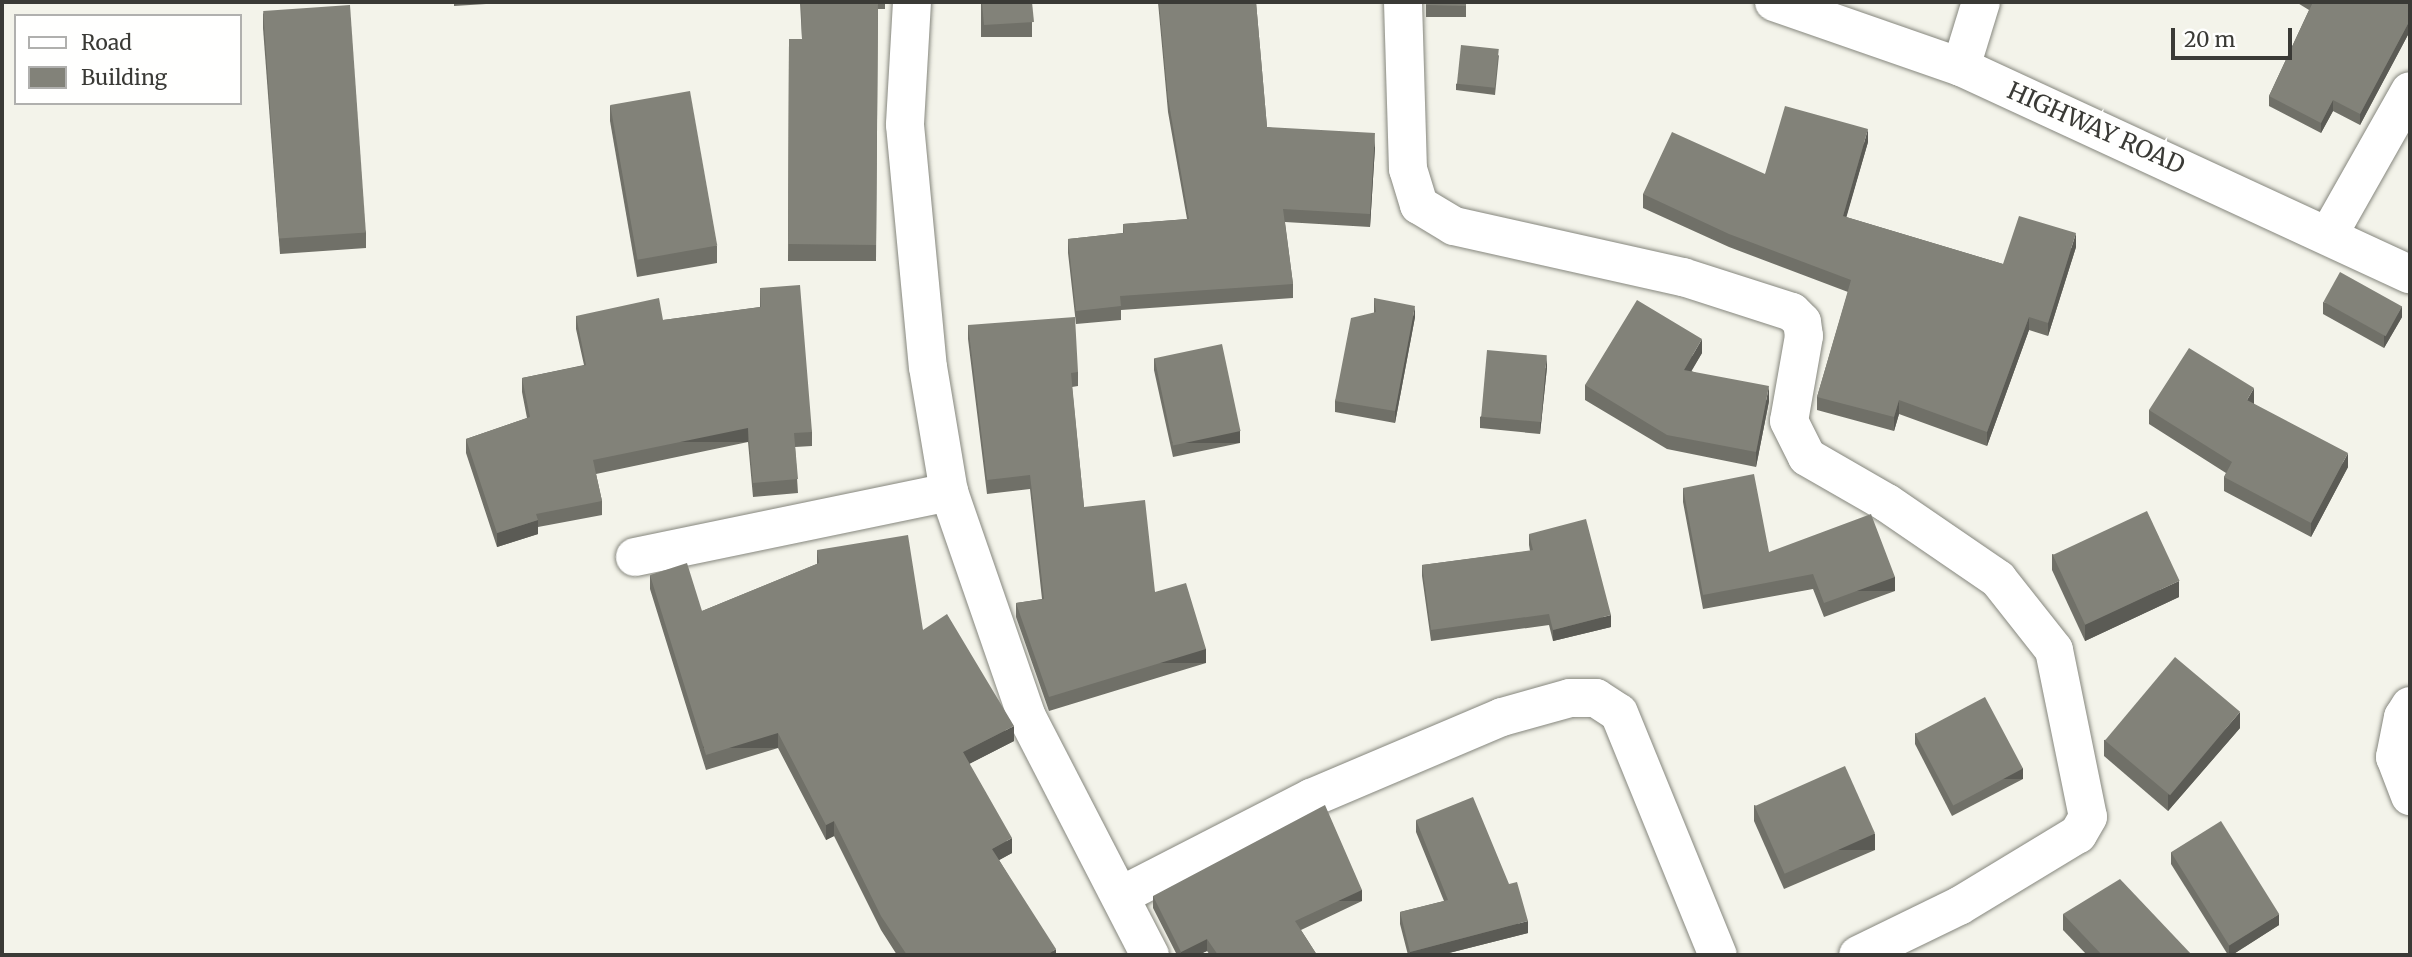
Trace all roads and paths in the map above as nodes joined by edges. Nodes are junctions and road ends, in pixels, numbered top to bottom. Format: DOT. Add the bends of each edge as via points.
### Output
graph roads {
  1 [pos="912,2"];
  2 [pos="1403,2"];
  3 [pos="1774,2"];
  4 [pos="1981,2"];
  5 [pos="1961,67"];
  6 [pos="2410,92"];
  7 [pos="2329,234"];
  8 [pos="2410,274"];
  9 [pos="949,492"];
  10 [pos="635,557"];
  11 [pos="2410,706"];
  12 [pos="2410,796"];
  13 [pos="1120,896"];
  14 [pos="1150,955"];
  15 [pos="1718,955"];
  16 [pos="1858,955"];
  1 -- 9 [label="street" via="905,125 928,367"];
  2 -- 16 [label="street" via="1408,169 1419,205 1454,226 1682,277 1792,312 1802,322 1804,336 1789,421 1807,457 1886,503 1998,579 2054,650 2088,817 2078,834 1959,906"];
  3 -- 5 [label="street, HIGHWAY ROAD"];
  4 -- 5 [label="street"];
  5 -- 7 [label="street, HIGHWAY ROAD"];
  6 -- 7 [label="street"];
  7 -- 8 [label="street, HIGHWAY ROAD"];
  9 -- 10 [label="street"];
  9 -- 13 [label="street" via="1027,717"];
  11 -- 12 [label="street" via="2403,717 2395,757"];
  13 -- 14 [label="street"];
  13 -- 15 [label="street" via="1311,798 1502,717 1570,698 1596,698 1619,713"];
}
